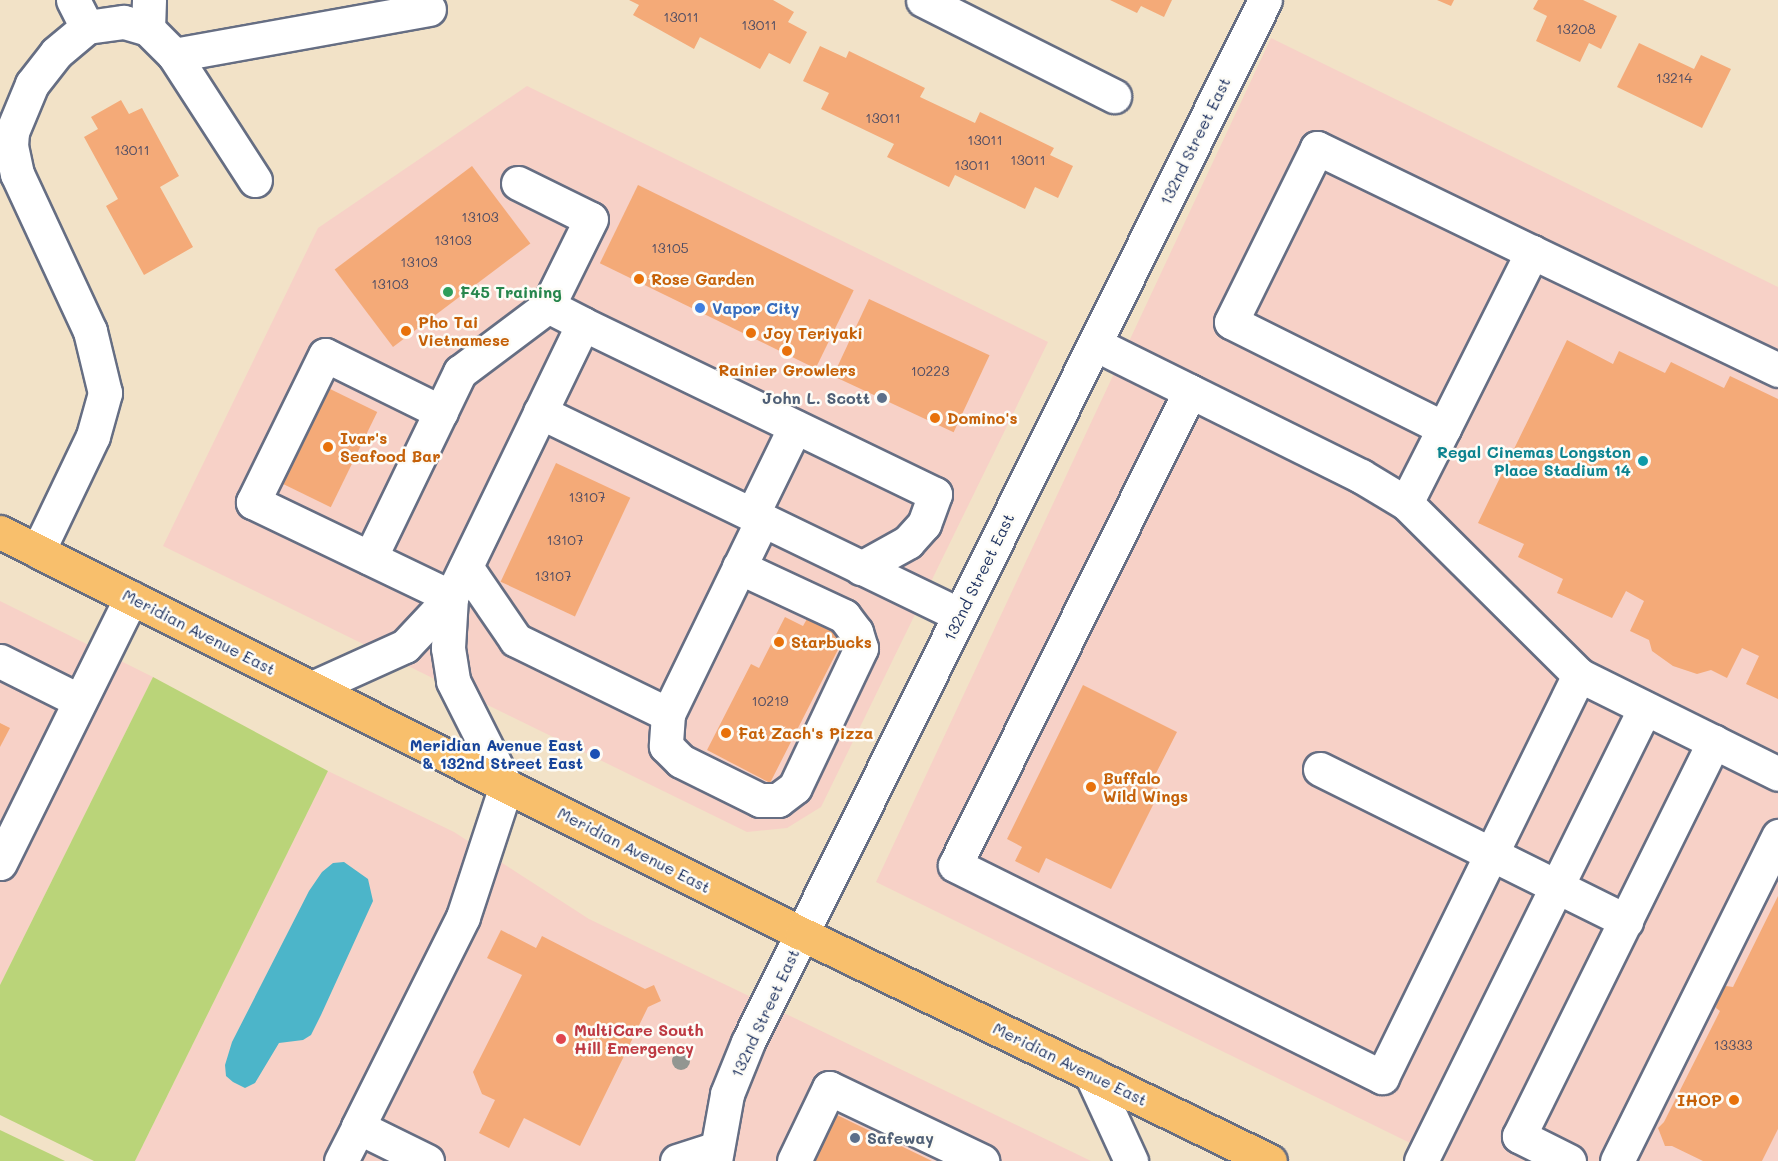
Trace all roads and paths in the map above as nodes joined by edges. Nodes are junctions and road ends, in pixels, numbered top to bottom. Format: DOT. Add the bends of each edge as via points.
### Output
graph roads {
  1 [pos="923,0"];
  2 [pos="1265,0"];
  3 [pos="429,9"];
  4 [pos="80,13"];
  5 [pos="149,14"];
  6 [pos="174,55"];
  7 [pos="1114,96"];
  8 [pos="255,180"];
  9 [pos="518,183"];
  10 [pos="1532,252"];
  11 [pos="548,306"];
  12 [pos="583,324"];
  13 [pos="1095,344"];
  14 [pos="1778,370"];
  15 [pos="1190,391"];
  16 [pos="441,412"];
  17 [pos="540,412"];
  18 [pos="795,427"];
  19 [pos="1444,428"];
  20 [pos="1406,503"];
  21 [pos="757,517"];
  22 [pos="0,532"];
  23 [pos="38,551"];
  24 [pos="370,558"];
  25 [pos="466,567"];
  26 [pos="739,567"];
  27 [pos="861,568"];
  28 [pos="451,597"];
  29 [pos="130,598"];
  30 [pos="960,615"];
  31 [pos="0,661"];
  32 [pos="1579,675"];
  33 [pos="312,688"];
  34 [pos="80,700"];
  35 [pos="1645,708"];
  36 [pos="668,714"];
  37 [pos="1714,742"];
  38 [pos="1320,769"];
  39 [pos="1778,774"];
  40 [pos="506,786"];
  41 [pos="1778,836"];
  42 [pos="1492,854"];
  43 [pos="0,863"];
  44 [pos="1557,887"];
  45 [pos="1626,921"];
  46 [pos="802,934"];
  47 [pos="1091,1074"];
  48 [pos="358,1126"];
  49 [pos="715,1155"];
  50 [pos="341,1161"];
  51 [pos="427,1161"];
  52 [pos="677,1161"];
  53 [pos="794,1161"];
  54 [pos="982,1161"];
  55 [pos="1131,1161"];
  56 [pos="1270,1161"];
  57 [pos="1421,1161"];
  58 [pos="1569,1161"];
  59 [pos="1617,1161"];
  1 -- 7 [label="street"];
  2 -- 13 [label="street, 132nd Street East"];
  3 -- 6 [label="street"];
  4 -- 5 [label="street" via="124,22"];
  4 -- 23 [label="street" via="56,54 32,84 12,139 17,174 90,331 105,393 93,436"];
  5 -- 6 [label="street"];
  6 -- 8 [label="street"];
  9 -- 11 [label="street" via="591,219"];
  10 -- 14 [label="street"];
  10 -- 19 [label="street"];
  10 -- 19 [label="street" via="1317,148 1231,322"];
  11 -- 12 [label="street"];
  11 -- 16 [label="street" via="460,372"];
  12 -- 17 [label="street"];
  12 -- 18 [label="street"];
  13 -- 15 [label="street"];
  13 -- 30 [label="street, 132nd Street East"];
  15 -- 20 [label="street"];
  15 -- 42 [label="street" via="955,865 1382,1077"];
  16 -- 24 [label="street"];
  16 -- 24 [label="street" via="326,355 254,502"];
  17 -- 21 [label="street"];
  17 -- 25 [label="street"];
  18 -- 21 [label="street"];
  18 -- 27 [label="street" via="935,494 924,524 908,542"];
  19 -- 20 [label="street"];
  20 -- 32 [label="street"];
  21 -- 26 [label="street"];
  21 -- 27 [label="street"];
  22 -- 23 [label="main road, Meridian Avenue East"];
  23 -- 29 [label="main road, Meridian Avenue East"];
  24 -- 28 [label="street"];
  25 -- 28 [label="street"];
  25 -- 36 [label="street" via="516,640"];
  26 -- 36 [label="street"];
  26 -- 36 [label="street" via="844,616 856,632 861,648 795,787 778,800 760,800 681,761 666,746"];
  27 -- 30 [label="street"];
  28 -- 33 [label="street" via="405,646"];
  28 -- 40 [label="street" via="449,666"];
  29 -- 33 [label="main road, Meridian Avenue East"];
  29 -- 34 [label="street"];
  30 -- 46 [label="street, 132nd Street East"];
  31 -- 34 [label="street"];
  32 -- 35 [label="street"];
  32 -- 42 [label="street"];
  33 -- 40 [label="main road, Meridian Avenue East"];
  34 -- 43 [label="street"];
  35 -- 37 [label="street"];
  35 -- 44 [label="street"];
  37 -- 39 [label="street"];
  37 -- 45 [label="street"];
  38 -- 42 [label="street"];
  40 -- 46 [label="main road, Meridian Avenue East"];
  40 -- 48 [label="street" via="463,917"];
  41 -- 59 [label="street"];
  42 -- 44 [label="street"];
  44 -- 45 [label="street"];
  44 -- 57 [label="street"];
  45 -- 58 [label="street" via="1519,1136"];
  46 -- 47 [label="main road, Meridian Avenue East"];
  46 -- 49 [label="street, 132nd Street East" via="727,1094"];
  47 -- 55 [label="street"];
  47 -- 56 [label="main road, Meridian Avenue East"];
  48 -- 50 [label="street"];
  48 -- 51 [label="street"];
  49 -- 52 [label="street"];
  53 -- 54 [label="street" via="829,1088"];
}
